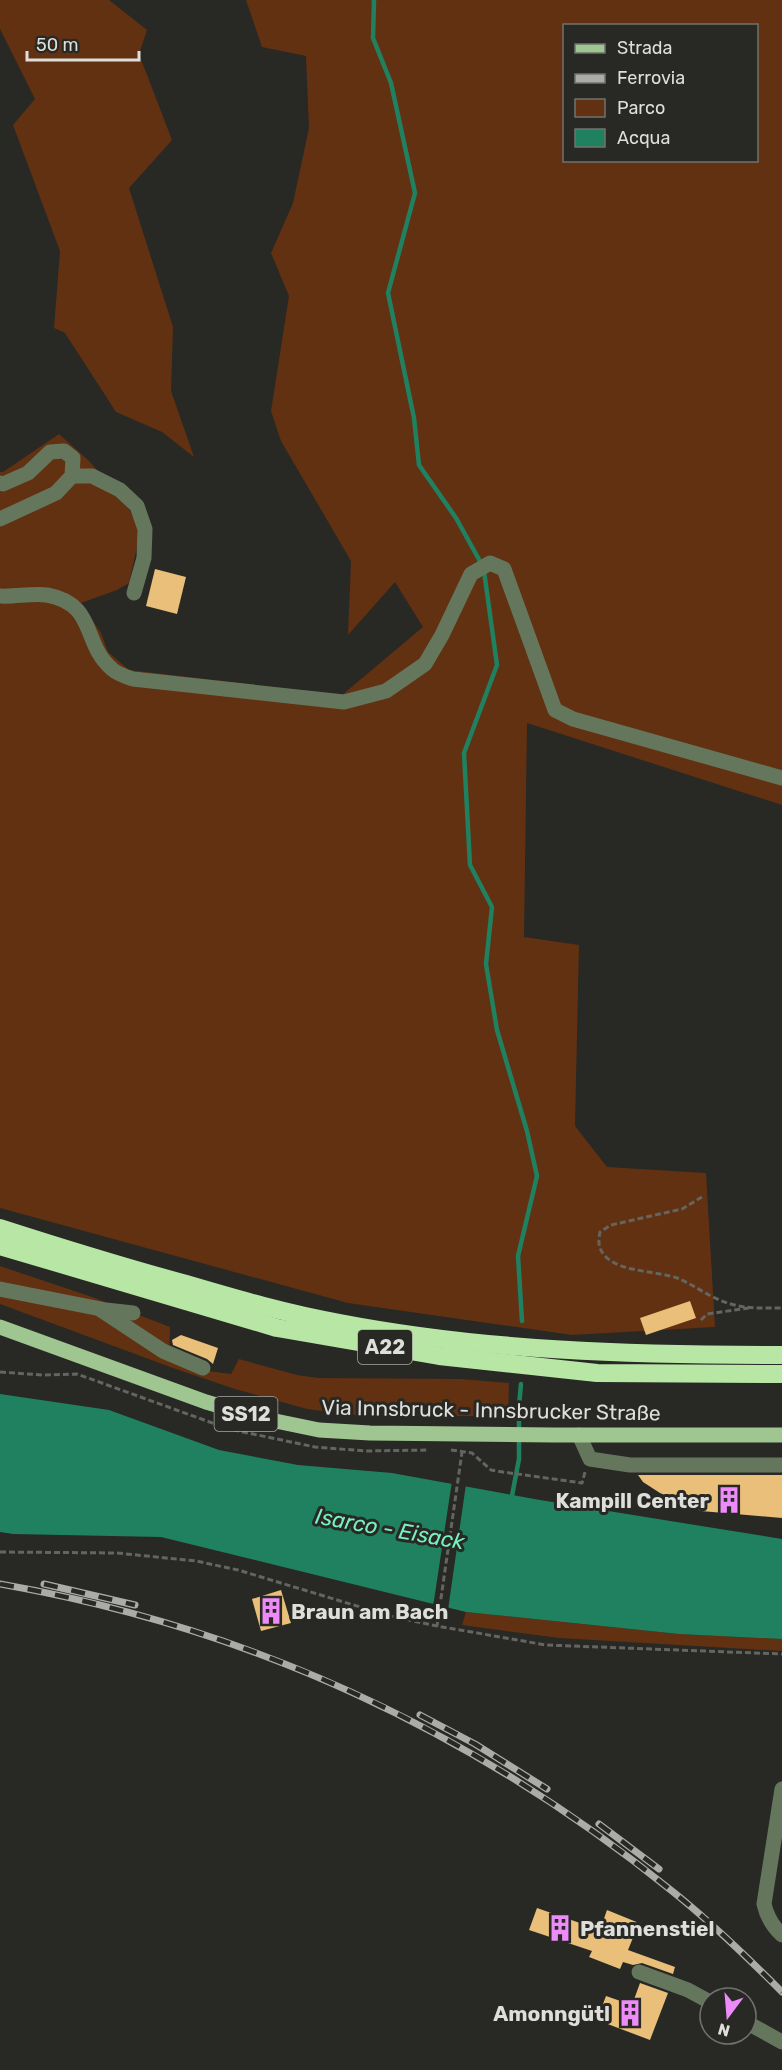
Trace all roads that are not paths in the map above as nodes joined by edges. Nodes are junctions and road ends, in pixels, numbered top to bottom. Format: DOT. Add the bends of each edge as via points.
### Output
graph roads {
  1 [pos="72,476"];
  2 [pos="0,483"];
  3 [pos="0,519"];
  4 [pos="134,593"];
  5 [pos="0,596"];
  6 [pos="782,778"];
  7 [pos="0,1228"];
  8 [pos="0,1246"];
  9 [pos="0,1288"];
  10 [pos="98,1308"];
  11 [pos="133,1313"];
  12 [pos="0,1327"];
  13 [pos="782,1355"];
  14 [pos="203,1368"];
  15 [pos="782,1374"];
  16 [pos="579,1435"];
  17 [pos="782,1435"];
  18 [pos="782,1465"];
  19 [pos="782,1790"];
  20 [pos="782,1935"];
  21 [pos="639,1972"];
  22 [pos="698,1995"];
  23 [pos="758,2029"];
  24 [pos="782,2042"];
  1 -- 2 [label="street" via="72,458 64,451 50,452 28,473"];
  1 -- 3 [label="street" via="56,493"];
  1 -- 4 [label="street" via="92,476 120,490 137,506 145,529 144,558"];
  5 -- 6 [label="street" via="46,595 71,603 87,622 97,651 107,664 133,680 344,702 386,691 424,664 471,574 489,563 504,569 555,710"];
  7 -- 13 [label="highway, A22" via="277,1310 341,1324 533,1348"];
  8 -- 15 [label="highway, A22" via="277,1328 439,1356 597,1373"];
  9 -- 10 [label="street"];
  10 -- 11 [label="street"];
  10 -- 14 [label="street" via="163,1351"];
  12 -- 16 [label="main road, Via Innsbruck - Innsbrucker Straße / SS12" via="261,1418 370,1433"];
  16 -- 17 [label="main road, Via Innsbruck - Innsbrucker Straße / SS12"];
  16 -- 18 [label="street" via="590,1459 630,1465"];
  19 -- 20 [label="street" via="764,1904 773,1927"];
  21 -- 22 [label="street"];
  23 -- 24 [label="street"];
}
